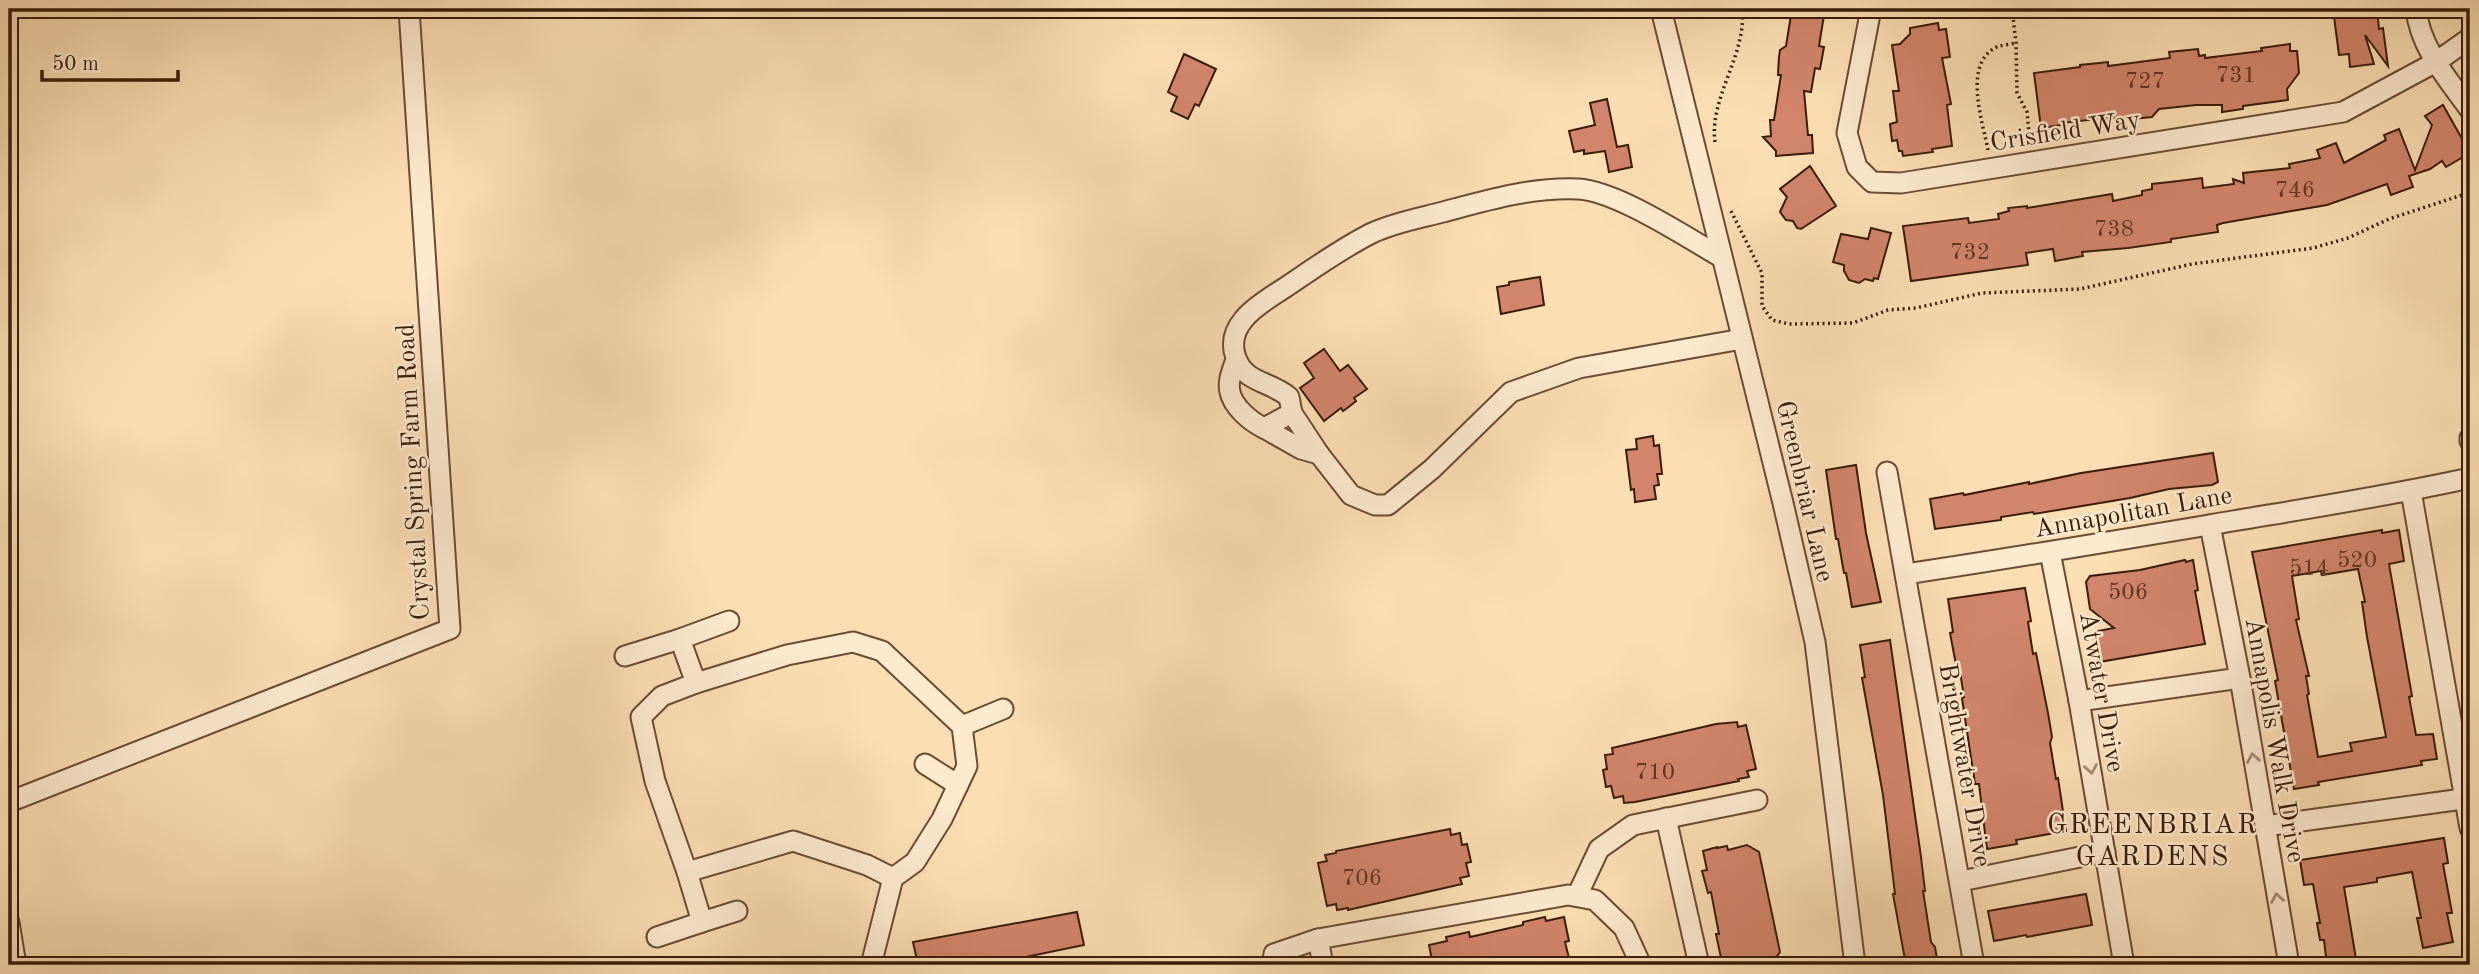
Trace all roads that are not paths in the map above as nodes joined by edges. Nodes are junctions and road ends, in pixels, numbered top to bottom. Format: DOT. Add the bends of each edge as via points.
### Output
graph roads {
  1 [pos="409,9"];
  2 [pos="1661,9"];
  3 [pos="1667,9"];
  4 [pos="1871,9"];
  5 [pos="2416,9"];
  6 [pos="1668,36"];
  7 [pos="2470,38"];
  8 [pos="2436,62"];
  9 [pos="2470,110"];
  10 [pos="1721,257"];
  11 [pos="1742,339"];
  12 [pos="1236,359"];
  13 [pos="1292,413"];
  14 [pos="1264,428"];
  15 [pos="1319,454"];
  16 [pos="1888,472"];
  17 [pos="2470,478"];
  18 [pos="2411,491"];
  19 [pos="2210,525"];
  20 [pos="2050,552"];
  21 [pos="1906,574"];
  22 [pos="729,621"];
  23 [pos="680,639"];
  24 [pos="625,656"];
  25 [pos="2240,678"];
  26 [pos="696,683"];
  27 [pos="2080,701"];
  28 [pos="1003,709"];
  29 [pos="962,726"];
  30 [pos="925,764"];
  31 [pos="958,785"];
  32 [pos="2468,799"];
  33 [pos="1757,800"];
  34 [pos="9,802"];
  35 [pos="1666,818"];
  36 [pos="2265,826"];
  37 [pos="2470,828"];
  38 [pos="2105,852"];
  39 [pos="687,872"];
  40 [pos="893,878"];
  41 [pos="1961,881"];
  42 [pos="1577,896"];
  43 [pos="737,911"];
  44 [pos="9,922"];
  45 [pos="702,922"];
  46 [pos="657,937"];
  47 [pos="1318,939"];
  48 [pos="16,965"];
  49 [pos="871,965"];
  50 [pos="1272,965"];
  51 [pos="1324,965"];
  52 [pos="1641,965"];
  53 [pos="1699,965"];
  54 [pos="1855,965"];
  55 [pos="1974,965"];
  56 [pos="2124,965"];
  57 [pos="2289,965"];
  1 -- 34 [label="street, Crystal Spring Farm Road" via="450,629"];
  2 -- 6 [label="street"];
  3 -- 6 [label="street"];
  4 -- 8 [label="street, Crisfield Way" via="1847,133 1857,167 1872,182 1892,183 2343,112"];
  5 -- 8 [label="street" via="2418,27"];
  6 -- 10 [label="street, Greenbriar Lane"];
  7 -- 8 [label="street, Crisfield Way"];
  8 -- 9 [label="street"];
  10 -- 11 [label="street, Greenbriar Lane"];
  10 -- 12 [label="street" via="1615,199 1582,189 1535,190 1374,232 1246,316 1236,331"];
  11 -- 15 [label="street" via="1579,369 1511,392 1388,505 1351,495"];
  11 -- 54 [label="street, Greenbriar Lane" via="1815,642"];
  12 -- 13 [label="street" via="1248,377 1278,387 1289,397"];
  12 -- 14 [label="street" via="1230,394 1248,418"];
  13 -- 14 [label="street"];
  13 -- 15 [label="street"];
  14 -- 15 [label="street"];
  16 -- 21 [label="street"];
  17 -- 18 [label="street, Annapolitan Lane"];
  18 -- 19 [label="street, Annapolitan Lane"];
  18 -- 32 [label="street"];
  19 -- 20 [label="street, Annapolitan Lane"];
  19 -- 25 [label="street, Annapolis Walk Drive"];
  20 -- 21 [label="street, Annapolitan Lane"];
  20 -- 27 [label="street, Atwater Drive"];
  21 -- 41 [label="street, Brightwater Drive"];
  22 -- 23 [label="street"];
  23 -- 24 [label="street"];
  23 -- 26 [label="street"];
  25 -- 27 [label="street"];
  36 -- 25 [label="street, Annapolis Walk Drive, one-way"];
  26 -- 29 [label="street" via="787,655 853,642 882,651"];
  26 -- 39 [label="street" via="662,696 641,717 655,781"];
  27 -- 38 [label="street, Atwater Drive, one-way"];
  28 -- 29 [label="street"];
  29 -- 31 [label="street" via="967,766"];
  30 -- 31 [label="street"];
  31 -- 40 [label="street" via="915,862"];
  32 -- 36 [label="street"];
  32 -- 37 [label="street"];
  33 -- 35 [label="street"];
  35 -- 42 [label="street" via="1633,825 1599,849"];
  35 -- 53 [label="street"];
  57 -- 36 [label="street, Annapolis Walk Drive, one-way"];
  38 -- 41 [label="street"];
  38 -- 56 [label="street, Atwater Drive"];
  39 -- 40 [label="street" via="793,841"];
  39 -- 45 [label="street"];
  40 -- 49 [label="street"];
  41 -- 55 [label="street, Brightwater Drive"];
  42 -- 47 [label="street"];
  42 -- 52 [label="street" via="1595,900 1624,928"];
  43 -- 45 [label="street"];
  44 -- 48 [label="street"];
  45 -- 46 [label="street"];
  47 -- 50 [label="street" via="1274,954"];
  47 -- 51 [label="street"];
}
